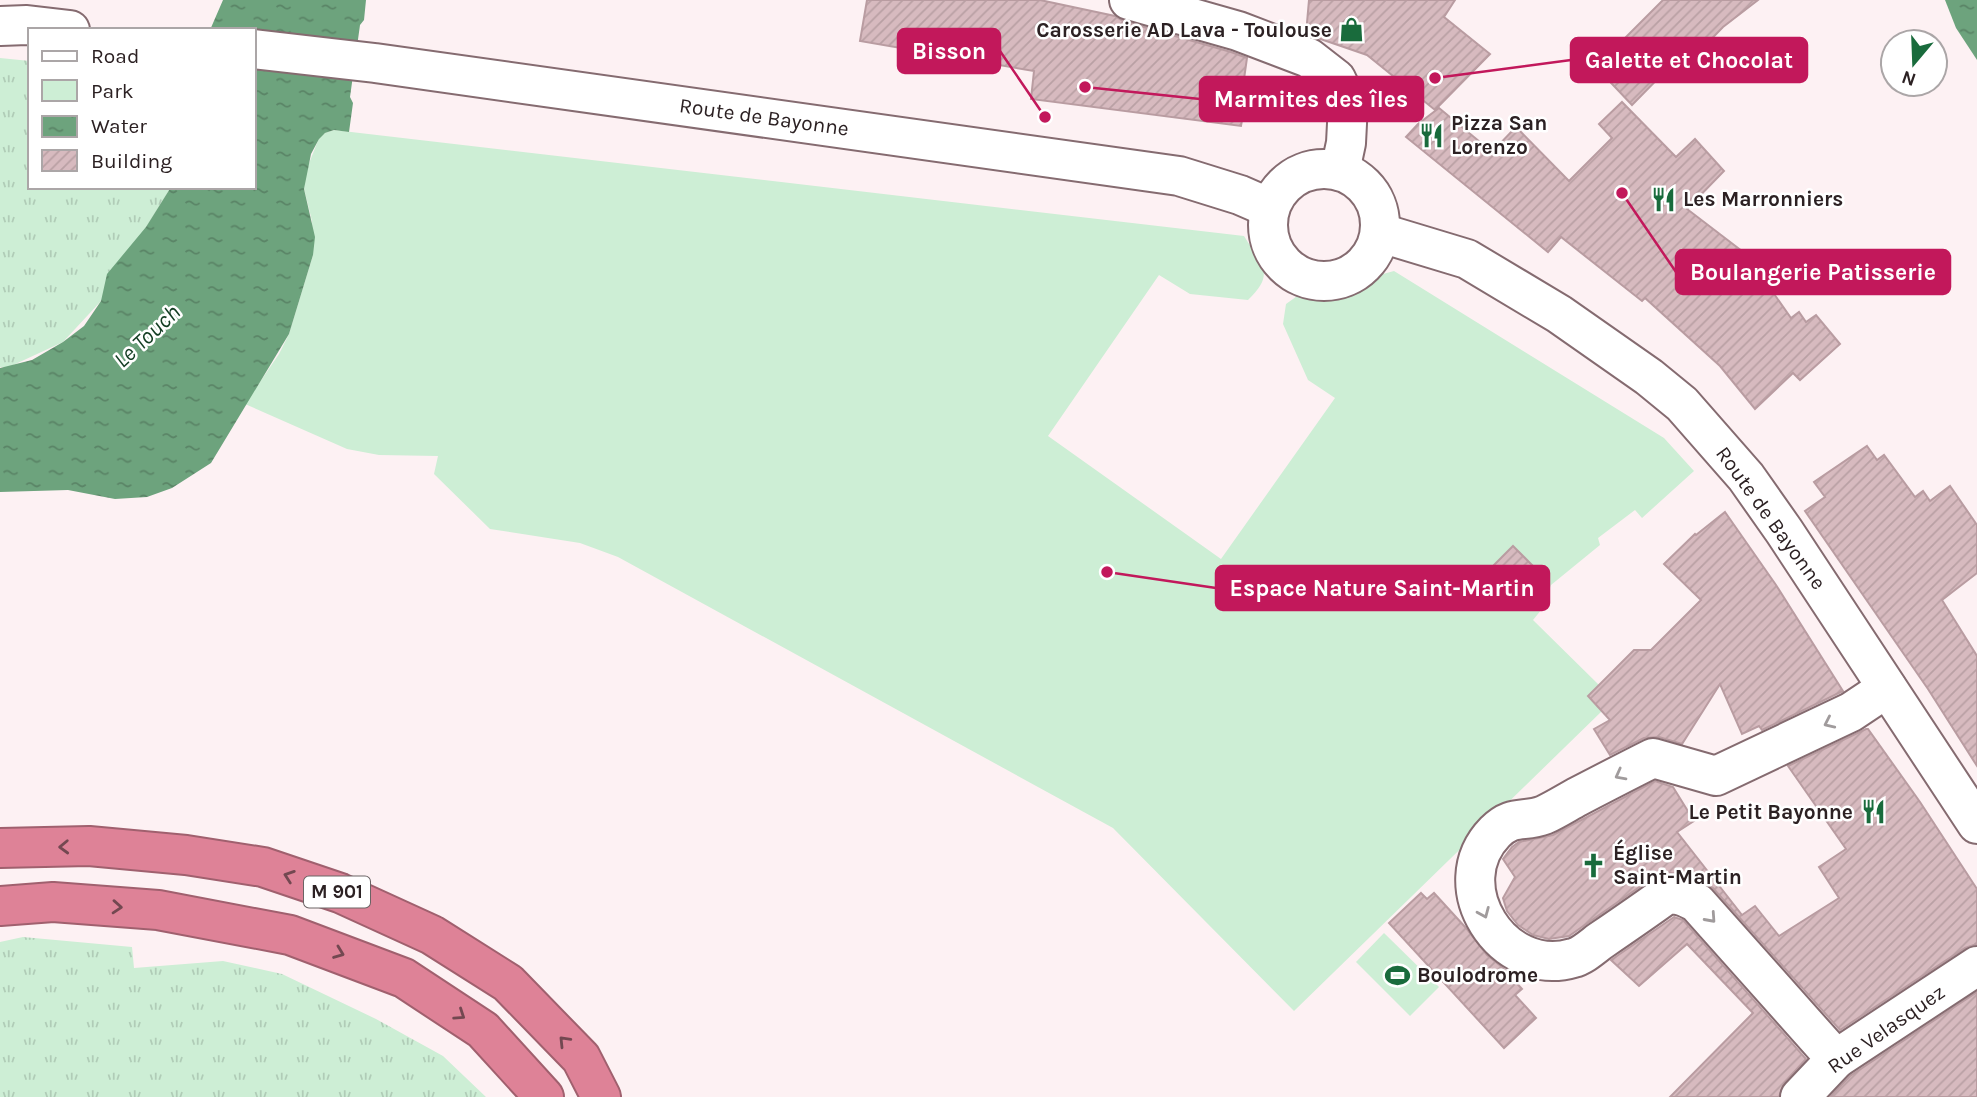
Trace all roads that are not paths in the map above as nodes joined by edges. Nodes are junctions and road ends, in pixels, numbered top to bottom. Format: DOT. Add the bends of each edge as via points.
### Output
graph roads {
  1 [pos="1129,0"];
  2 [pos="9,23"];
  3 [pos="52,28"];
  4 [pos="256,49"];
  5 [pos="1340,171"];
  6 [pos="1270,208"];
  7 [pos="1381,233"];
  8 [pos="1887,688"];
  9 [pos="1977,824"];
  10 [pos="0,848"];
  11 [pos="0,906"];
  12 [pos="1977,966"];
  13 [pos="1836,1059"];
  14 [pos="544,1097"];
  15 [pos="601,1097"];
  16 [pos="1800,1097"];
  1 -- 5 [label="street" via="1273,44 1309,58 1336,79 1348,104"];
  2 -- 3 [label="street"];
  4 -- 6 [label="street, Route de Bayonne" via="1179,176"];
  5 -- 6 [label="street" via="1326,168 1298,174 1276,194"];
  5 -- 7 [label="street" via="1372,194"];
  6 -- 7 [label="street" via="1267,232 1275,254 1292,272 1307,279 1339,280 1354,273 1367,262"];
  7 -- 8 [label="street, Route de Bayonne" via="1467,259 1559,314 1682,404 1746,477"];
  8 -- 9 [label="street, Route de Bayonne"];
  8 -- 13 [label="street, one-way" via="1851,712 1716,776 1653,758 1542,816 1507,821 1483,849 1477,868 1482,914 1495,935 1513,951 1536,959 1575,958 1666,895 1686,897 1697,903"];
  15 -- 10 [label="highway, M 901, one-way" via="581,1058 508,983 432,934 340,893 263,867 186,855 89,846"];
  11 -- 14 [label="highway, M 901, one-way" via="53,902 158,910 290,935 404,978 483,1030"];
  12 -- 13 [label="street, Rue Velasquez"];
  13 -- 16 [label="street, Rue Velasquez"];
}
